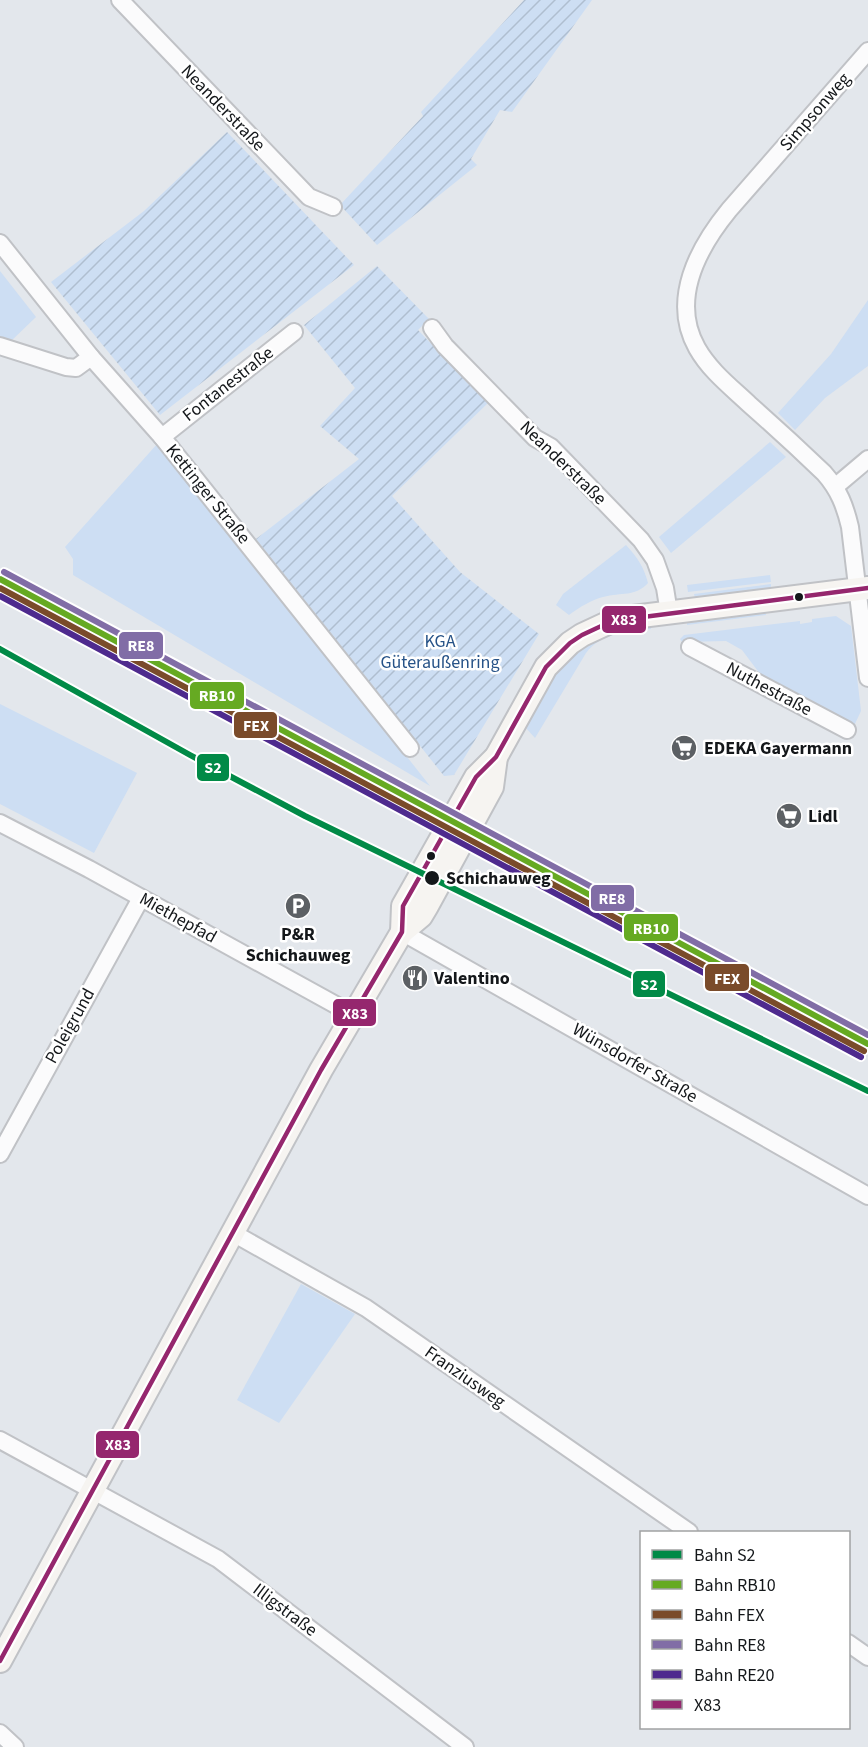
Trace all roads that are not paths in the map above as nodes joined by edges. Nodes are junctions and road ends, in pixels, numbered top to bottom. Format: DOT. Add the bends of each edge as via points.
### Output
graph roads {
  1 [pos="120,0"];
  2 [pos="868,51"];
  3 [pos="333,207"];
  4 [pos="0,243"];
  5 [pos="432,328"];
  6 [pos="294,332"];
  7 [pos="0,346"];
  8 [pos="91,357"];
  9 [pos="162,437"];
  10 [pos="868,459"];
  11 [pos="836,486"];
  12 [pos="863,588"];
  13 [pos="669,613"];
  14 [pos="690,647"];
  15 [pos="868,678"];
  16 [pos="847,730"];
  17 [pos="410,748"];
  18 [pos="0,823"];
  19 [pos="141,898"];
  20 [pos="402,932"];
  21 [pos="354,1015"];
  22 [pos="0,1154"];
  23 [pos="868,1196"];
  24 [pos="233,1233"];
  25 [pos="0,1440"];
  26 [pos="93,1490"];
  27 [pos="686,1531"];
  28 [pos="850,1644"];
  29 [pos="868,1657"];
  30 [pos="0,1661"];
  31 [pos="0,1732"];
  32 [pos="15,1747"];
  33 [pos="465,1747"];
  1 -- 3 [label="street, Neanderstraße" via="309,197"];
  2 -- 11 [label="street, Simpsonweg" via="718,223 696,261 687,293 689,327 704,358"];
  4 -- 8 [label="street, Kettinger Straße"];
  5 -- 13 [label="street, Neanderstraße" via="462,363 641,540 660,570"];
  6 -- 9 [label="street, Fontanestraße"];
  7 -- 8 [label="street" via="66,367 76,368"];
  8 -- 9 [label="street, Kettinger Straße"];
  9 -- 17 [label="street, Kettinger Straße"];
  10 -- 11 [label="street"];
  11 -- 12 [label="street, Simpsonweg" via="846,510"];
  12 -- 13 [label="street"];
  12 -- 15 [label="street"];
  13 -- 20 [label="street" via="612,621 570,643 546,667 496,757 492,787 483,806 421,916"];
  14 -- 16 [label="street, Nuthestraße"];
  18 -- 19 [label="street, Miethepfad"];
  19 -- 21 [label="street, Miethepfad"];
  19 -- 22 [label="street, Poleigrund"];
  20 -- 21 [label="street"];
  20 -- 23 [label="street, Wünsdorfer Straße"];
  21 -- 24 [label="street"];
  24 -- 26 [label="street"];
  24 -- 27 [label="street, Franziusweg" via="366,1308"];
  25 -- 26 [label="street, Illigstraße"];
  26 -- 30 [label="street"];
  26 -- 33 [label="street, Illigstraße" via="218,1559"];
  28 -- 29 [label="street"];
  31 -- 32 [label="street"];
}
